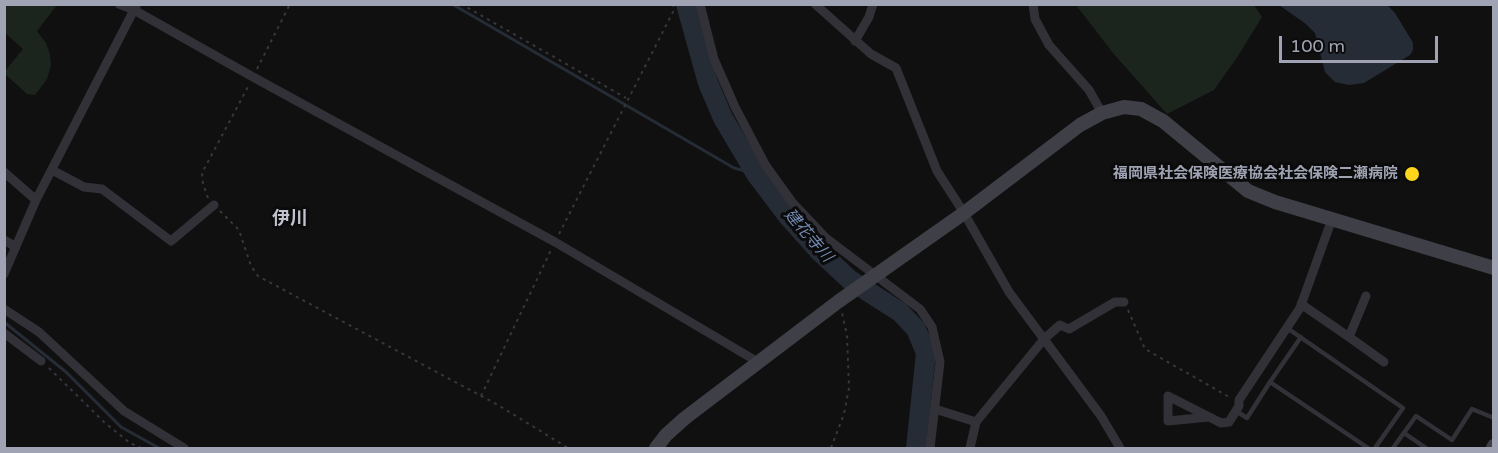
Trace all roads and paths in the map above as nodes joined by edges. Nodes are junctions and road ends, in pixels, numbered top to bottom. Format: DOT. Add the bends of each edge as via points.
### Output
graph roads {
  1 [pos="119,4"];
  2 [pos="290,4"];
  3 [pos="461,4"];
  4 [pos="673,4"];
  5 [pos="700,4"];
  6 [pos="815,4"];
  7 [pos="873,4"];
  8 [pos="1033,4"];
  9 [pos="135,7"];
  10 [pos="855,41"];
  11 [pos="253,77"];
  12 [pos="627,99"];
  13 [pos="1102,113"];
  14 [pos="52,170"];
  15 [pos="4,172"];
  16 [pos="36,201"];
  17 [pos="213,205"];
  18 [pos="964,213"];
  19 [pos="1332,219"];
  20 [pos="4,240"];
  21 [pos="555,242"];
  22 [pos="16,247"];
  23 [pos="1494,268"];
  24 [pos="4,274"];
  25 [pos="874,277"];
  26 [pos="1366,296"];
  27 [pos="839,301"];
  28 [pos="1124,302"];
  29 [pos="1301,304"];
  30 [pos="4,309"];
  31 [pos="1287,328"];
  32 [pos="4,333"];
  33 [pos="1349,337"];
  34 [pos="1300,338"];
  35 [pos="1044,339"];
  36 [pos="41,362"];
  37 [pos="758,362"];
  38 [pos="1384,362"];
  39 [pos="1270,382"];
  40 [pos="481,396"];
  41 [pos="1237,408"];
  42 [pos="935,409"];
  43 [pos="1209,417"];
  44 [pos="1494,418"];
  45 [pos="976,422"];
  46 [pos="1404,433"];
  47 [pos="141,448"];
  48 [pos="184,448"];
  49 [pos="568,448"];
  50 [pos="656,448"];
  51 [pos="831,448"];
  52 [pos="930,448"];
  53 [pos="970,448"];
  54 [pos="1120,448"];
  55 [pos="1368,448"];
  56 [pos="1375,448"];
  57 [pos="1393,448"];
  58 [pos="1426,448"];
  1 -- 9 [label="street"];
  2 -- 11 [label="path"];
  3 -- 12 [label="path"];
  4 -- 12 [label="path" via="674,10"];
  5 -- 25 [label="street" via="714,59 766,166 792,202 826,238"];
  6 -- 10 [label="street"];
  7 -- 10 [label="street"];
  8 -- 13 [label="street" via="1035,19 1049,45 1089,90"];
  9 -- 11 [label="street"];
  9 -- 14 [label="street"];
  10 -- 18 [label="street" via="896,68 937,171"];
  11 -- 17 [label="path" via="202,173 205,192"];
  11 -- 21 [label="street"];
  12 -- 21 [label="path"];
  13 -- 18 [label="street" via="1080,125"];
  13 -- 19 [label="street" via="1124,107 1152,114 1248,191"];
  14 -- 16 [label="street"];
  14 -- 17 [label="street" via="84,187 102,189 171,241"];
  15 -- 16 [label="street"];
  16 -- 22 [label="street"];
  17 -- 40 [label="path" via="240,230 258,276"];
  18 -- 25 [label="street"];
  18 -- 35 [label="street" via="1009,292"];
  19 -- 23 [label="street"];
  19 -- 29 [label="street"];
  20 -- 22 [label="street"];
  21 -- 37 [label="street"];
  21 -- 40 [label="path"];
  22 -- 24 [label="street"];
  25 -- 27 [label="street"];
  25 -- 42 [label="street" via="920,309 932,327 940,362"];
  26 -- 33 [label="street"];
  27 -- 37 [label="street"];
  27 -- 51 [label="path" via="847,335 849,388"];
  28 -- 35 [label="street" via="1115,302 1069,329 1060,325"];
  28 -- 41 [label="path" via="1145,348 1233,399"];
  29 -- 31 [label="street"];
  29 -- 33 [label="street"];
  30 -- 48 [label="street" via="39,332 124,411"];
  31 -- 34 [label="lane"];
  31 -- 41 [label="street"];
  32 -- 36 [label="street"];
  33 -- 38 [label="street"];
  34 -- 39 [label="lane"];
  34 -- 56 [label="lane" via="1403,408"];
  35 -- 45 [label="street"];
  35 -- 54 [label="street"];
  36 -- 47 [label="path" via="105,423"];
  37 -- 50 [label="street" via="685,418"];
  39 -- 41 [label="lane" via="1247,418"];
  39 -- 55 [label="lane"];
  40 -- 49 [label="path"];
  41 -- 43 [label="street" via="1229,422"];
  42 -- 45 [label="street"];
  42 -- 52 [label="street"];
  44 -- 46 [label="lane" via="1472,409 1452,440 1416,416"];
  45 -- 53 [label="street"];
  46 -- 57 [label="lane"];
  46 -- 58 [label="lane"];
}
